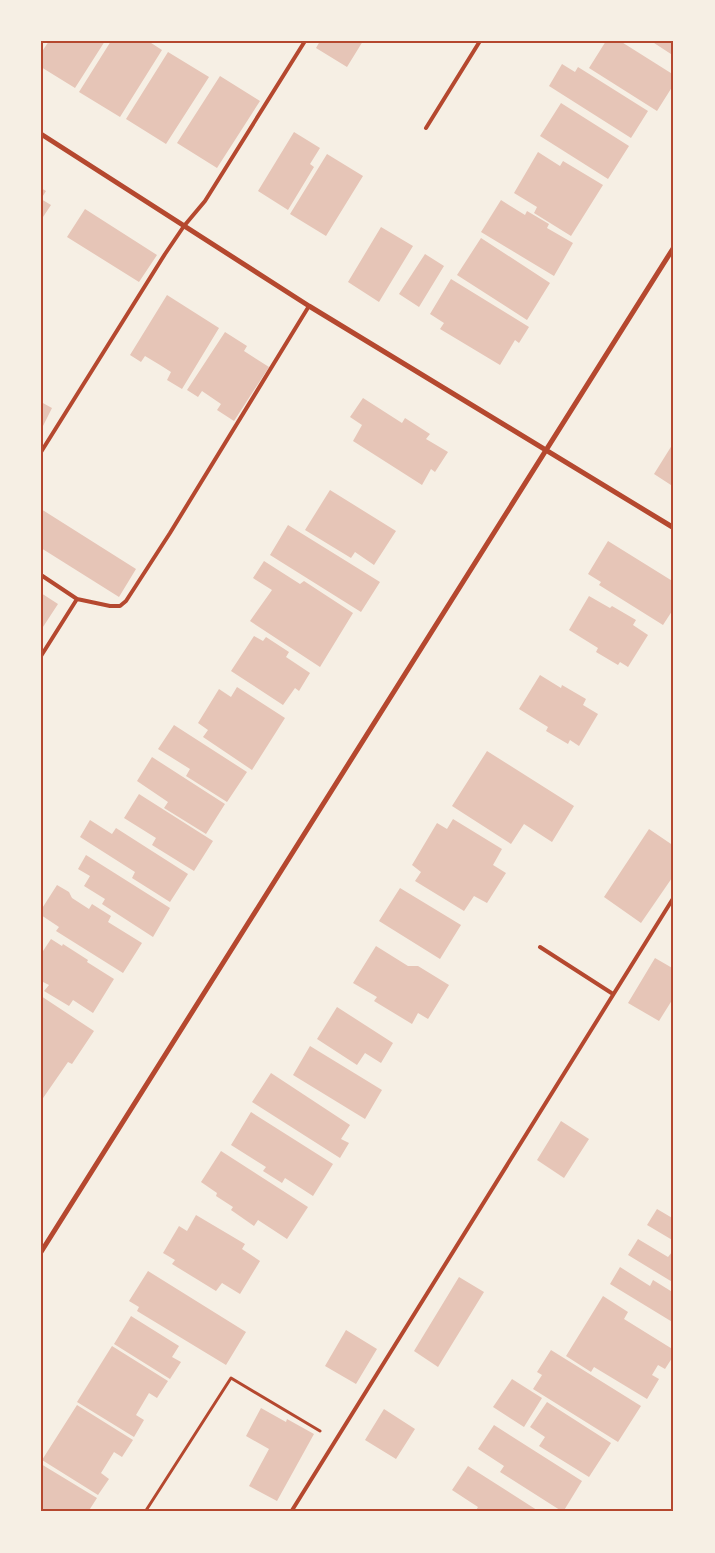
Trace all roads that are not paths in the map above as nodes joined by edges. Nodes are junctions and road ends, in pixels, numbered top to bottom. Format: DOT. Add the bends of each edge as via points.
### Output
graph roads {
  1 [pos="305,41"];
  2 [pos="480,41"];
  3 [pos="426,128"];
  4 [pos="41,134"];
  5 [pos="184,226"];
  6 [pos="674,247"];
  7 [pos="309,306"];
  8 [pos="546,450"];
  9 [pos="41,452"];
  10 [pos="674,528"];
  11 [pos="41,575"];
  12 [pos="77,599"];
  13 [pos="41,656"];
  14 [pos="674,897"];
  15 [pos="540,947"];
  16 [pos="613,994"];
  17 [pos="41,1252"];
  18 [pos="291,1512"];
  1 -- 5 [label="lane" via="204,201"];
  2 -- 3 [label="lane"];
  4 -- 5 [label="street"];
  5 -- 7 [label="street"];
  5 -- 9 [label="lane"];
  6 -- 8 [label="street"];
  7 -- 8 [label="street"];
  7 -- 12 [label="lane" via="126,601 120,606 110,606"];
  8 -- 10 [label="street"];
  8 -- 17 [label="street"];
  11 -- 12 [label="lane"];
  12 -- 13 [label="lane"];
  14 -- 16 [label="lane"];
  15 -- 16 [label="lane"];
  16 -- 18 [label="lane"];
}
